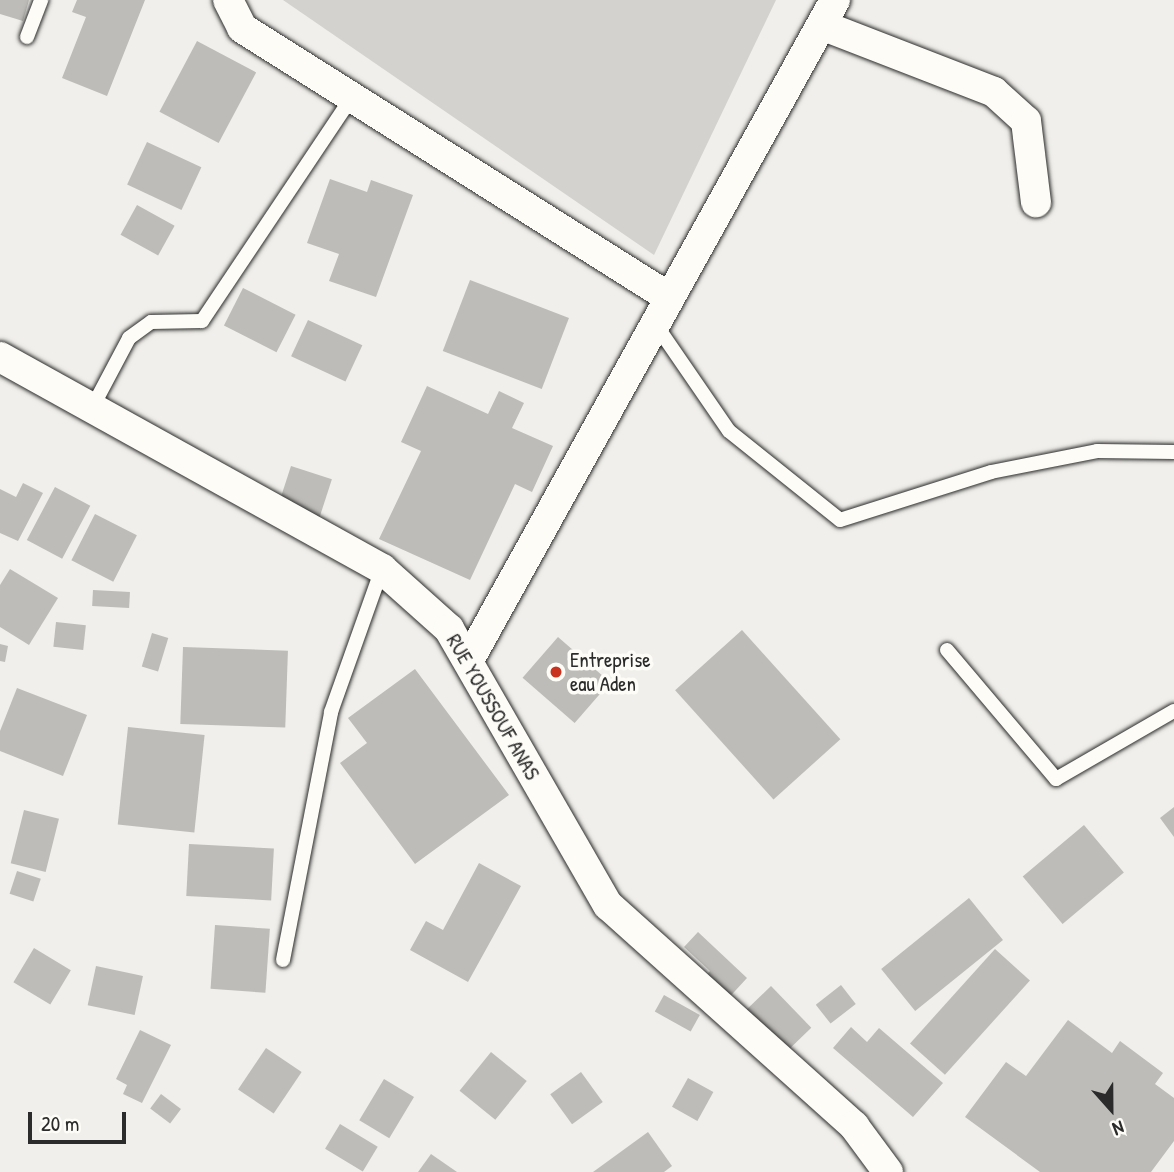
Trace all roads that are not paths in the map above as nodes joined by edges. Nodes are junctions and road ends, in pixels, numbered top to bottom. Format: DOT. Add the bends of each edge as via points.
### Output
graph roads {
  1 [pos="41,0"];
  2 [pos="228,0"];
  3 [pos="830,13"];
  4 [pos="27,37"];
  5 [pos="352,97"];
  6 [pos="1036,202"];
  7 [pos="660,308"];
  8 [pos="0,357"];
  9 [pos="92,408"];
  10 [pos="1174,452"];
  11 [pos="382,569"];
  12 [pos="947,650"];
  13 [pos="469,660"];
  14 [pos="1174,711"];
  15 [pos="283,960"];
  16 [pos="888,1172"];
  1 -- 4 [label="lane"];
  2 -- 5 [label="street" via="242,28"];
  3 -- 6 [label="street" via="994,92 1026,121"];
  3 -- 7 [label="street"];
  5 -- 7 [label="street"];
  5 -- 9 [label="lane" via="202,321 151,322 129,338"];
  7 -- 10 [label="lane" via="729,431 840,520 990,472 1070,456"];
  7 -- 13 [label="street"];
  8 -- 9 [label="street, RUE YOUSSOUF ANAS"];
  9 -- 11 [label="street, RUE YOUSSOUF ANAS"];
  11 -- 13 [label="street, RUE YOUSSOUF ANAS" via="449,629"];
  11 -- 15 [label="lane" via="331,712"];
  12 -- 14 [label="lane" via="1056,779"];
  13 -- 16 [label="street, RUE YOUSSOUF ANAS" via="608,905 854,1126"];
}
